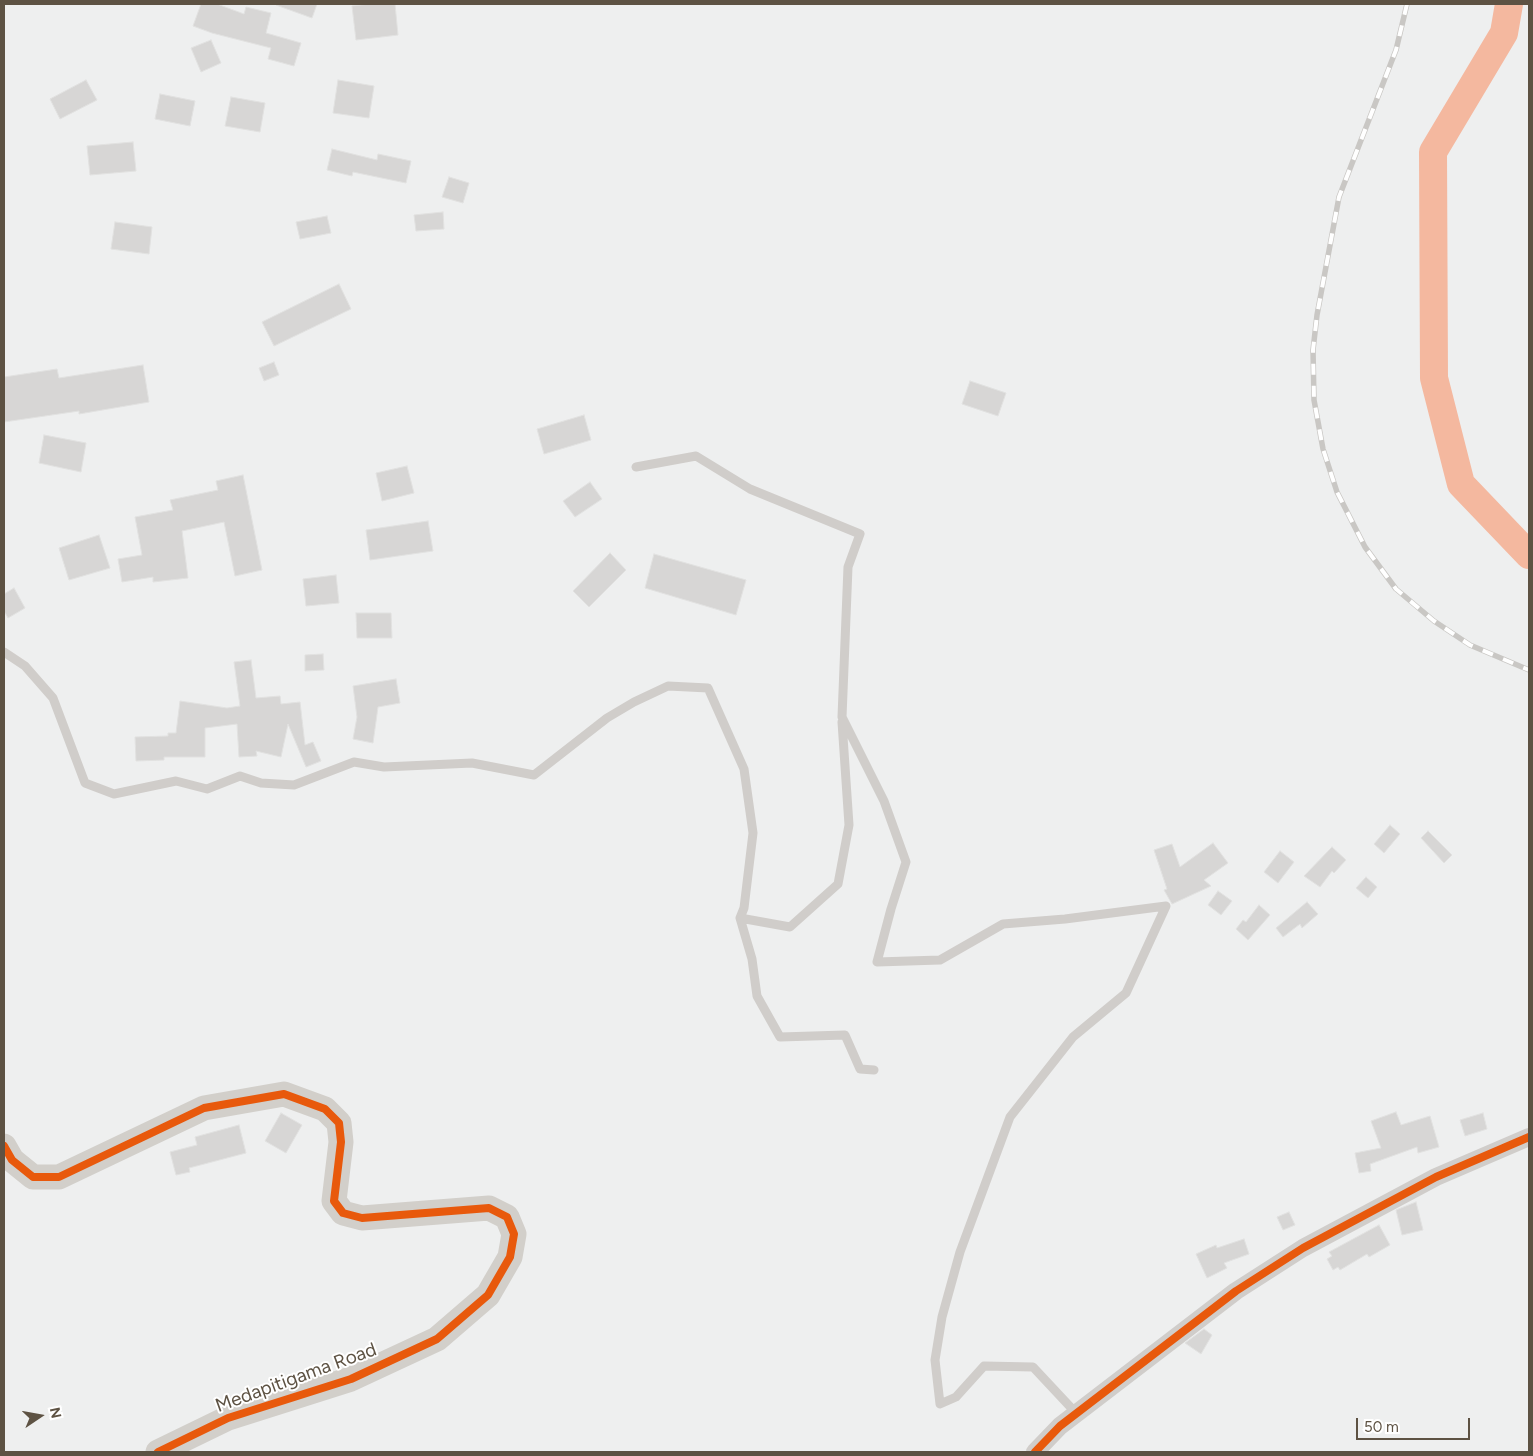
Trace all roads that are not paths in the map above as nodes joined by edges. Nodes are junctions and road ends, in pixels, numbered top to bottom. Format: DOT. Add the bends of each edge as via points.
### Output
graph roads {
  1 [pos="636,467"];
  2 [pos="4,652"];
  3 [pos="842,717"];
  4 [pos="740,918"];
  5 [pos="874,1070"];
  6 [pos="1529,1137"];
  7 [pos="4,1146"];
  8 [pos="1076,1414"];
  9 [pos="158,1452"];
  10 [pos="1035,1452"];
  1 -- 3 [label="lane" via="696,456 750,489 860,534 848,567"];
  2 -- 4 [label="lane" via="25,666 54,698 85,783 114,794 176,781 207,789 240,776 262,783 294,785 354,762 384,767 472,762 534,776 607,718 634,702 668,686 708,688 744,769 753,833"];
  3 -- 4 [label="lane" via="849,825 838,884 790,927"];
  3 -- 8 [label="lane" via="884,801 906,862 878,962 940,960 1003,924 1166,906 1126,993 1074,1037 1010,1117 960,1252 942,1317 935,1360 940,1404 956,1397 984,1366 1033,1367"];
  4 -- 5 [label="lane" via="752,959 757,996 780,1037 845,1035 860,1069"];
  6 -- 8 [label="street" via="1436,1177 1303,1248 1236,1291"];
  7 -- 9 [label="street, Medapitigama Road" via="12,1160 33,1177 59,1178 204,1108 284,1094 325,1109 339,1123 341,1142 334,1200 343,1213 362,1218 489,1208 508,1217 514,1234 510,1257 488,1295 437,1339 351,1379 228,1418"];
  8 -- 10 [label="street"];
}
